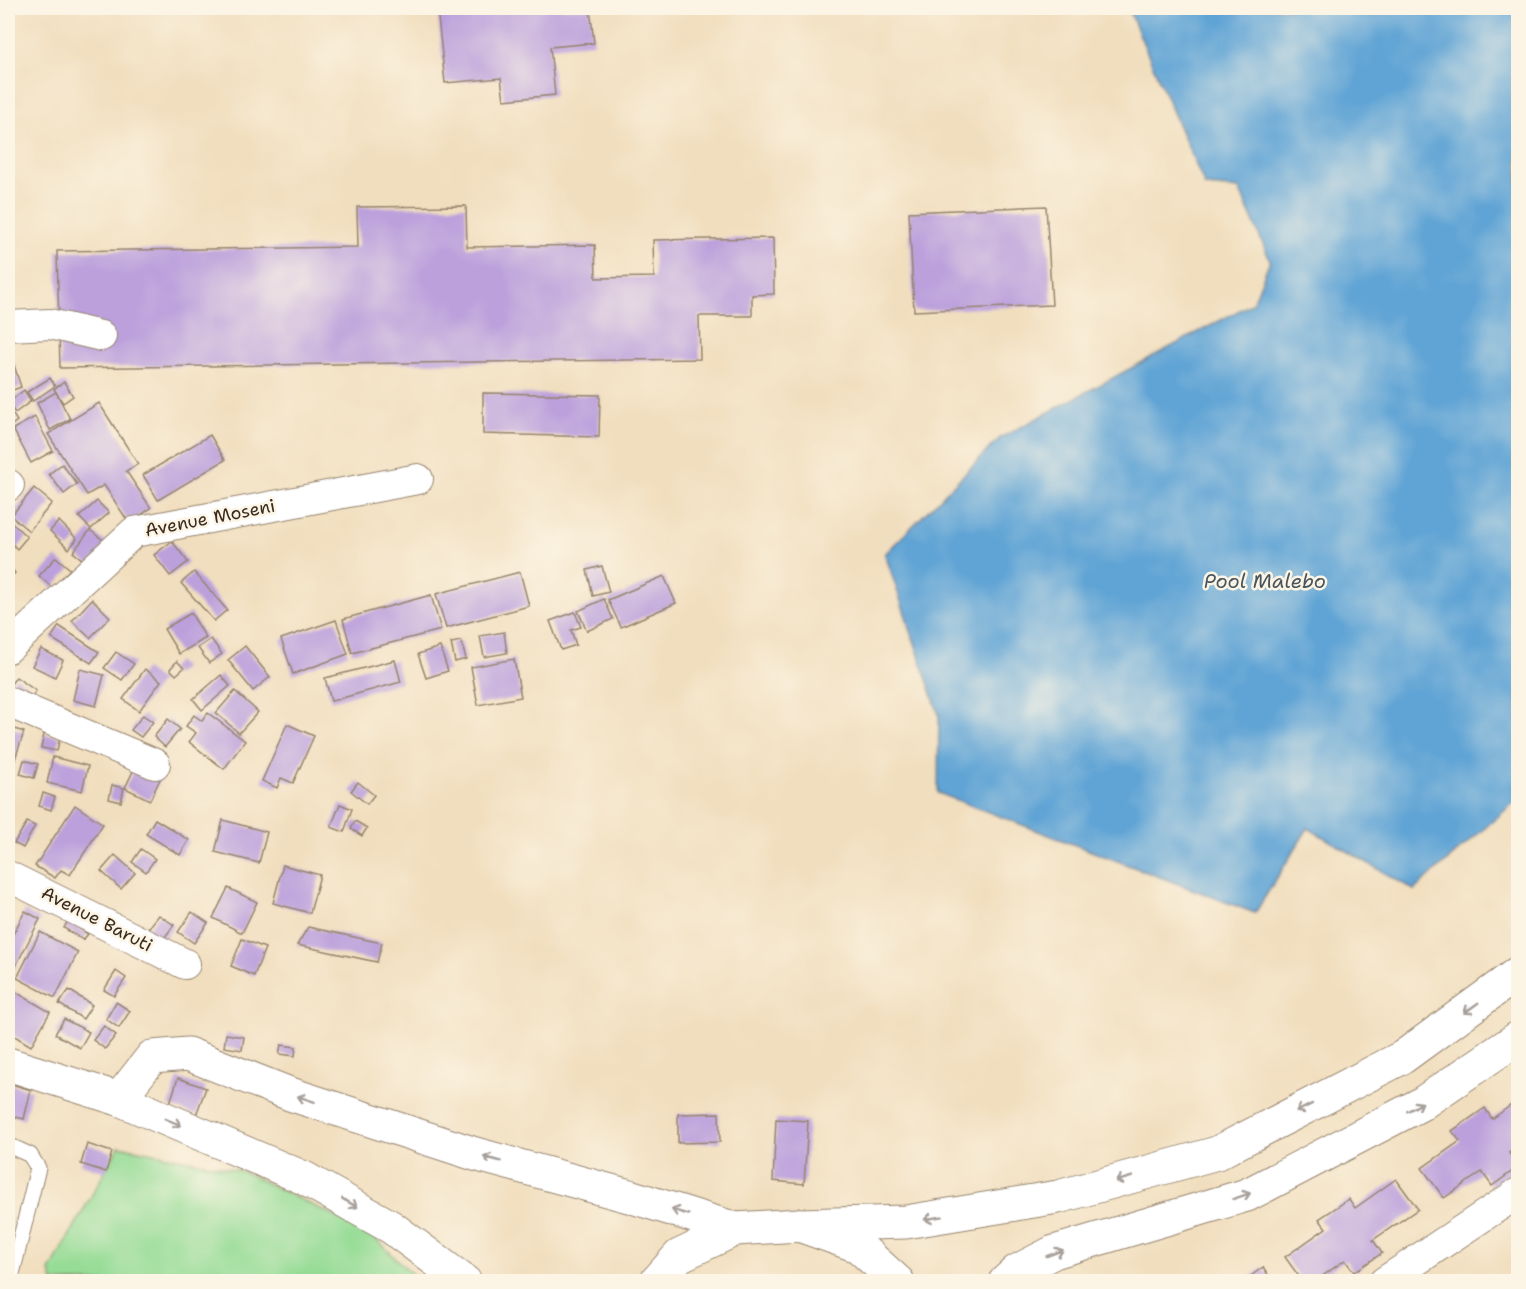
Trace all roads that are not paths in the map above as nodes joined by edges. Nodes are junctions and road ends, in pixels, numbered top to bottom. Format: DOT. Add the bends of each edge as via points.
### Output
graph roads {
  1 [pos="8,326"];
  2 [pos="101,336"];
  3 [pos="418,478"];
  4 [pos="8,648"];
  5 [pos="8,702"];
  6 [pos="154,764"];
  7 [pos="8,876"];
  8 [pos="185,964"];
  9 [pos="1518,973"];
  10 [pos="1518,1038"];
  11 [pos="8,1064"];
  12 [pos="119,1099"];
  13 [pos="8,1145"];
  14 [pos="1518,1193"];
  15 [pos="799,1226"];
  16 [pos="736,1229"];
  17 [pos="10,1281"];
  18 [pos="465,1281"];
  19 [pos="656,1281"];
  20 [pos="898,1281"];
  21 [pos="1005,1281"];
  22 [pos="1384,1281"];
  1 -- 2 [label="street" via="50,324"];
  3 -- 4 [label="street, Avenue Moseni" via="134,532"];
  5 -- 6 [label="street"];
  7 -- 8 [label="street, Avenue Baruti"];
  9 -- 15 [label="street, one-way" via="1403,1057 1216,1153 1058,1197 906,1222"];
  21 -- 10 [label="street, one-way" via="1054,1252 1247,1195 1421,1104"];
  11 -- 12 [label="street"];
  16 -- 12 [label="street, one-way" via="464,1150 290,1094 188,1054 152,1058"];
  12 -- 18 [label="street, one-way" via="304,1178 391,1227"];
  13 -- 17 [label="lane" via="30,1155 38,1168"];
  14 -- 22 [label="street"];
  15 -- 16 [label="street"];
  15 -- 20 [label="street" via="858,1246"];
  16 -- 19 [label="street" via="679,1256"];
}
